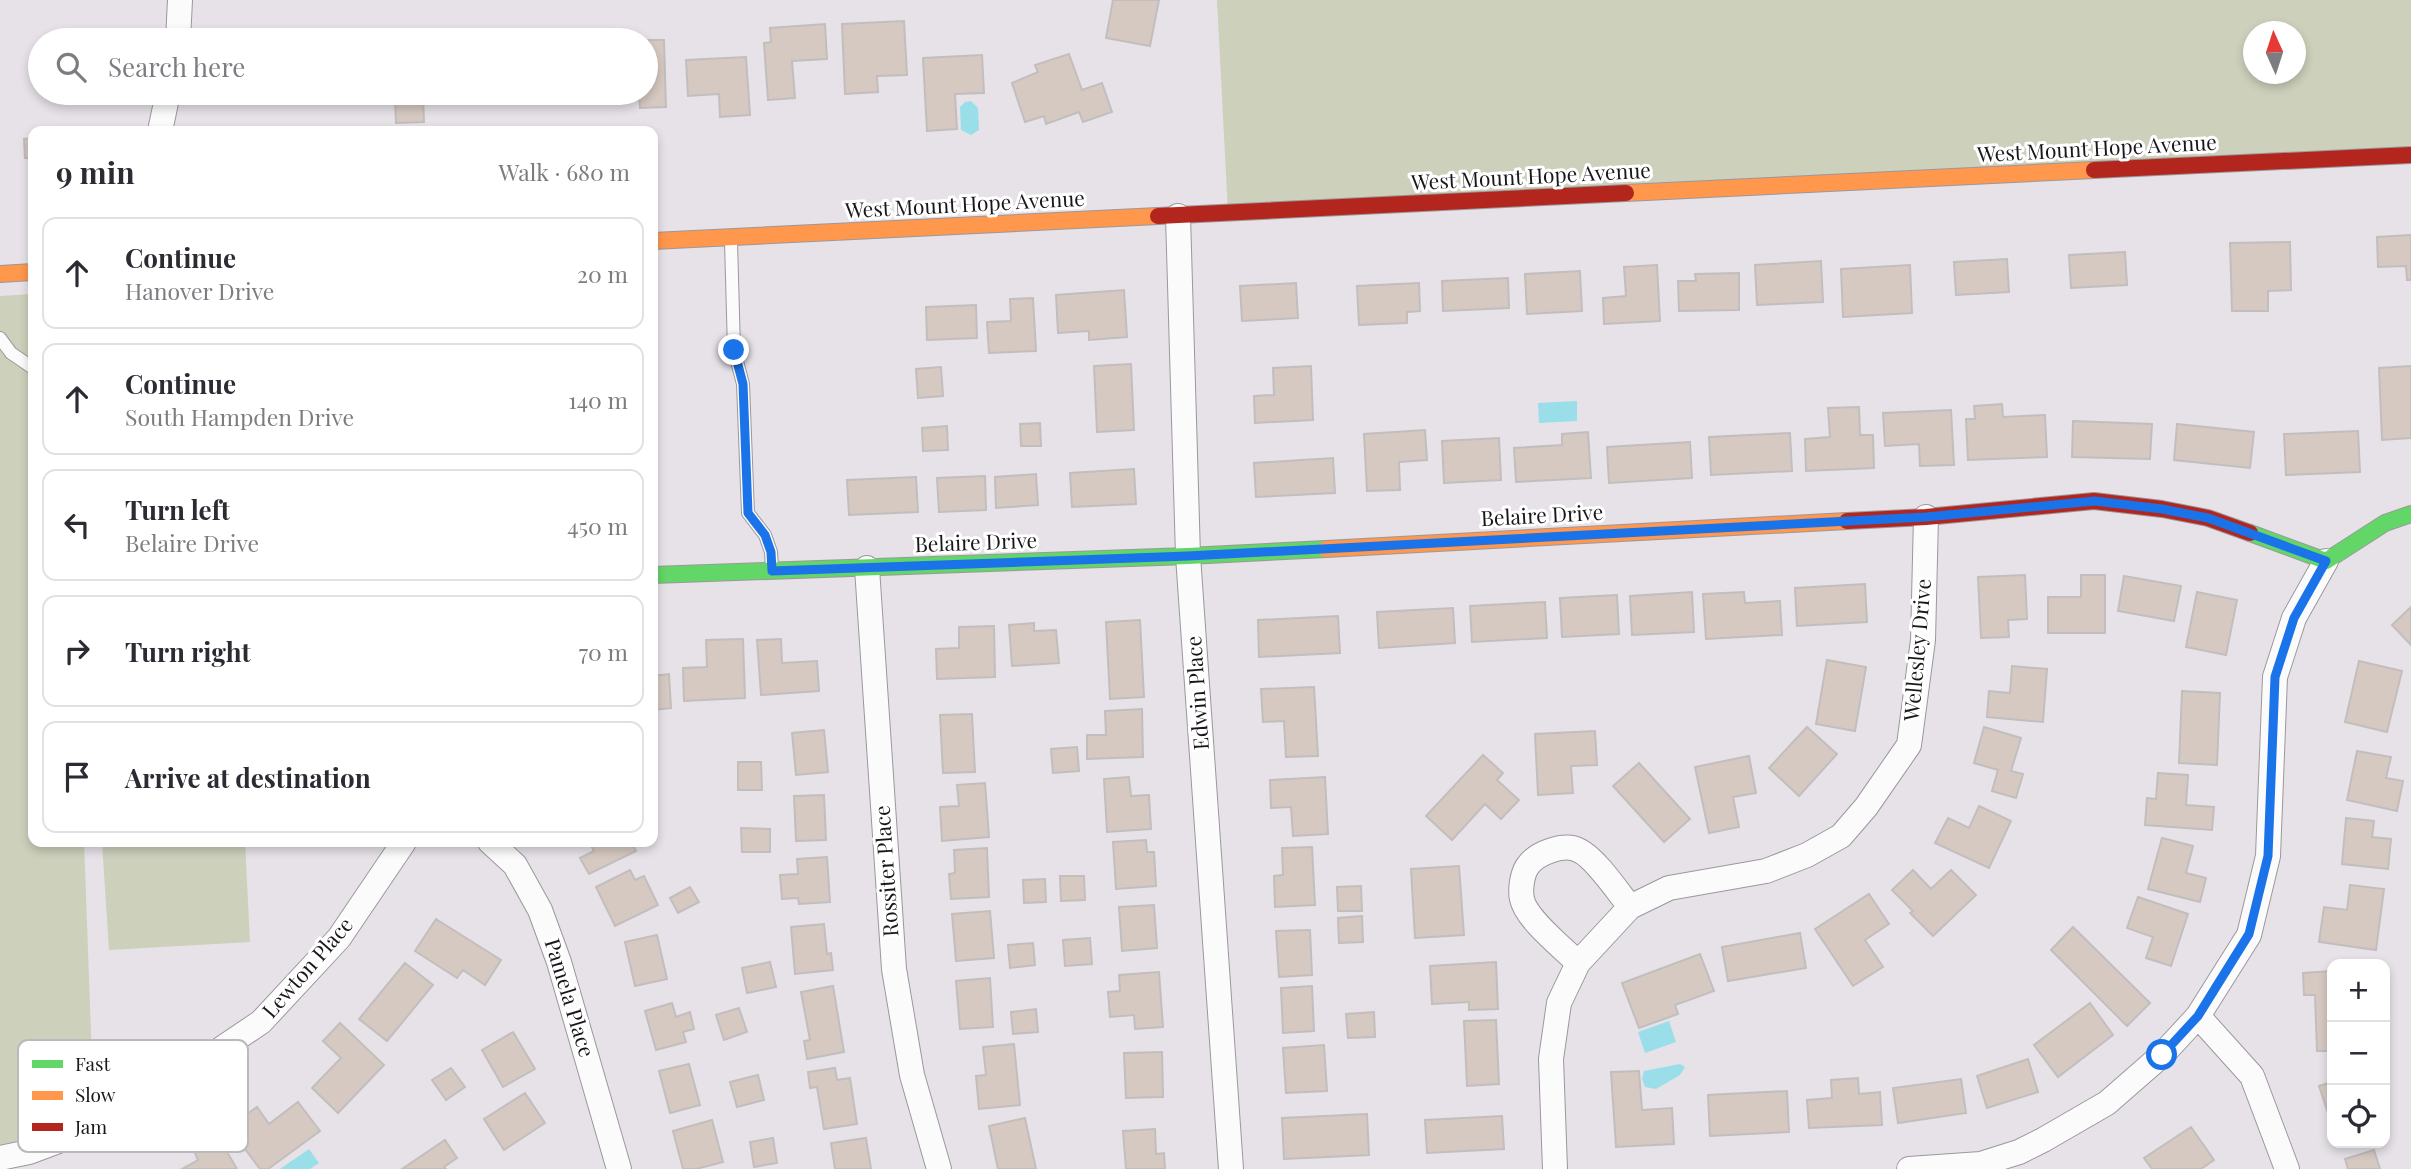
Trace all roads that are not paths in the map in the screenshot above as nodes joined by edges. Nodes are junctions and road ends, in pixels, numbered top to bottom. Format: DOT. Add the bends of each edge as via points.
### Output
graph roads {
  1 [pos="180,0"];
  2 [pos="179,28"];
  3 [pos="165,105"];
  4 [pos="161,126"];
  5 [pos="2411,155"];
  6 [pos="1178,216"];
  7 [pos="731,237"];
  8 [pos="658,240"];
  9 [pos="28,272"];
  10 [pos="0,274"];
  11 [pos="0,338"];
  12 [pos="28,365"];
  13 [pos="2411,514"];
  14 [pos="1926,517"];
  15 [pos="1188,556"];
  16 [pos="2326,561"];
  17 [pos="867,568"];
  18 [pos="772,571"];
  19 [pos="658,575"];
  20 [pos="401,847"];
  21 [pos="495,847"];
  22 [pos="1630,906"];
  23 [pos="1578,963"];
  24 [pos="2198,1016"];
  25 [pos="234,1040"];
  26 [pos="45,1152"];
  27 [pos="0,1158"];
  28 [pos="29,1160"];
  29 [pos="611,1165"];
  30 [pos="939,1169"];
  31 [pos="1231,1169"];
  32 [pos="1555,1169"];
  33 [pos="1909,1169"];
  34 [pos="2287,1169"];
  1 -- 2 [label="street"];
  3 -- 4 [label="street"];
  5 -- 6 [label="street, West Mount Hope Avenue"];
  6 -- 7 [label="street, West Mount Hope Avenue"];
  6 -- 15 [label="street, Edwin Place"];
  7 -- 8 [label="street, West Mount Hope Avenue"];
  7 -- 18 [label="lane" via="734,350 743,384 748,513 765,535"];
  9 -- 10 [label="street"];
  11 -- 12 [label="lane"];
  13 -- 16 [label="street" via="2385,523"];
  14 -- 15 [label="street, Belaire Drive"];
  14 -- 16 [label="street, Belaire Drive" via="2095,501 2208,518"];
  14 -- 22 [label="street, Wellesley Drive" via="1923,639 1909,744 1866,807 1841,836 1807,855 1766,871 1669,888"];
  15 -- 17 [label="street, Belaire Drive"];
  15 -- 31 [label="street, Edwin Place"];
  16 -- 24 [label="street" via="2294,618 2275,677 2268,856 2249,934"];
  17 -- 18 [label="street, Belaire Drive"];
  17 -- 30 [label="street, Rossiter Place" via="894,969 912,1075"];
  18 -- 19 [label="street, Belaire Drive"];
  20 -- 25 [label="street, Lewton Place" via="339,938 261,1022"];
  21 -- 29 [label="street, Pamela Place" via="515,865 540,910 559,961"];
  22 -- 23 [label="street, Wellesley Drive"];
  22 -- 23 [label="street" via="1580,851 1564,847 1528,865 1522,900 1531,916"];
  23 -- 32 [label="street, Wellesley Drive" via="1559,1003 1551,1059"];
  24 -- 33 [label="street" via="2107,1103 2043,1140 1981,1164"];
  24 -- 34 [label="street" via="2252,1076"];
  26 -- 28 [label="street, Lewton Place"];
  27 -- 28 [label="street, Lewton Place"];
}
